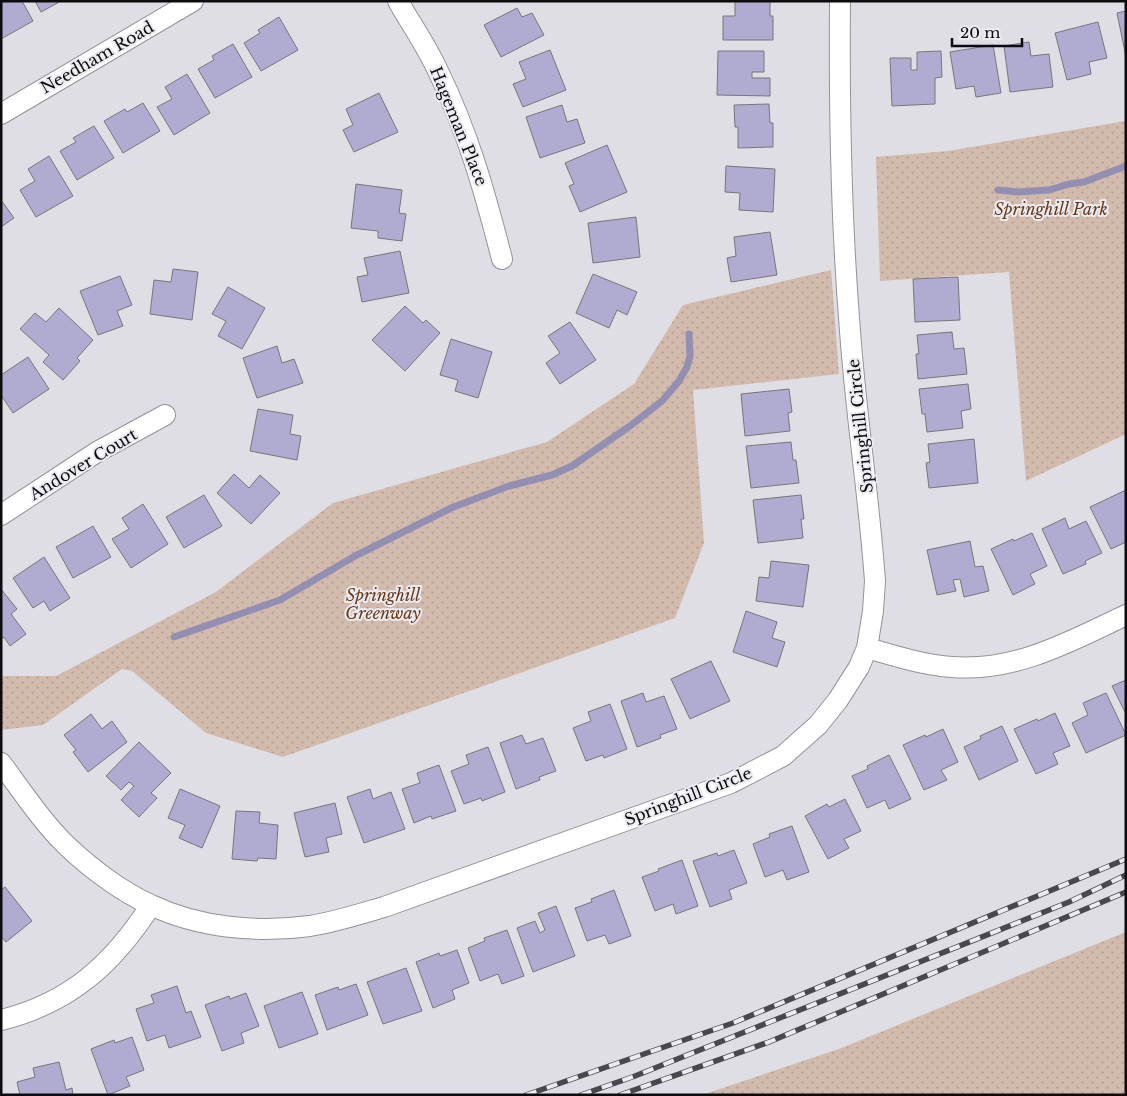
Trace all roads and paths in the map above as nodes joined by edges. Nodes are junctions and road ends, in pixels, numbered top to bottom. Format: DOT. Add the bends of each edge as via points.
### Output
graph roads {
  1 [pos="193,1"];
  2 [pos="398,1"];
  3 [pos="840,1"];
  4 [pos="1,114"];
  5 [pos="502,259"];
  6 [pos="165,415"];
  7 [pos="1,514"];
  8 [pos="1126,615"];
  9 [pos="867,648"];
  10 [pos="1,763"];
  11 [pos="151,905"];
  12 [pos="1,1020"];
  1 -- 4 [label="street, Needham Road"];
  2 -- 5 [label="street, Hageman Place" via="438,70 469,144 485,190"];
  3 -- 9 [label="street, Springhill Circle" via="843,226 850,333 875,581"];
  6 -- 7 [label="street, Andover Court" via="97,452"];
  8 -- 9 [label="street" via="1047,652 1023,660 978,667 925,664"];
  9 -- 11 [label="street, Springhill Circle" via="859,667 818,725 782,756 731,783 341,920 311,926 239,928 210,924"];
  10 -- 11 [label="street, Springhill Circle" via="67,846 111,881"];
  11 -- 12 [label="street" via="122,944 94,973 45,1006"];
}
